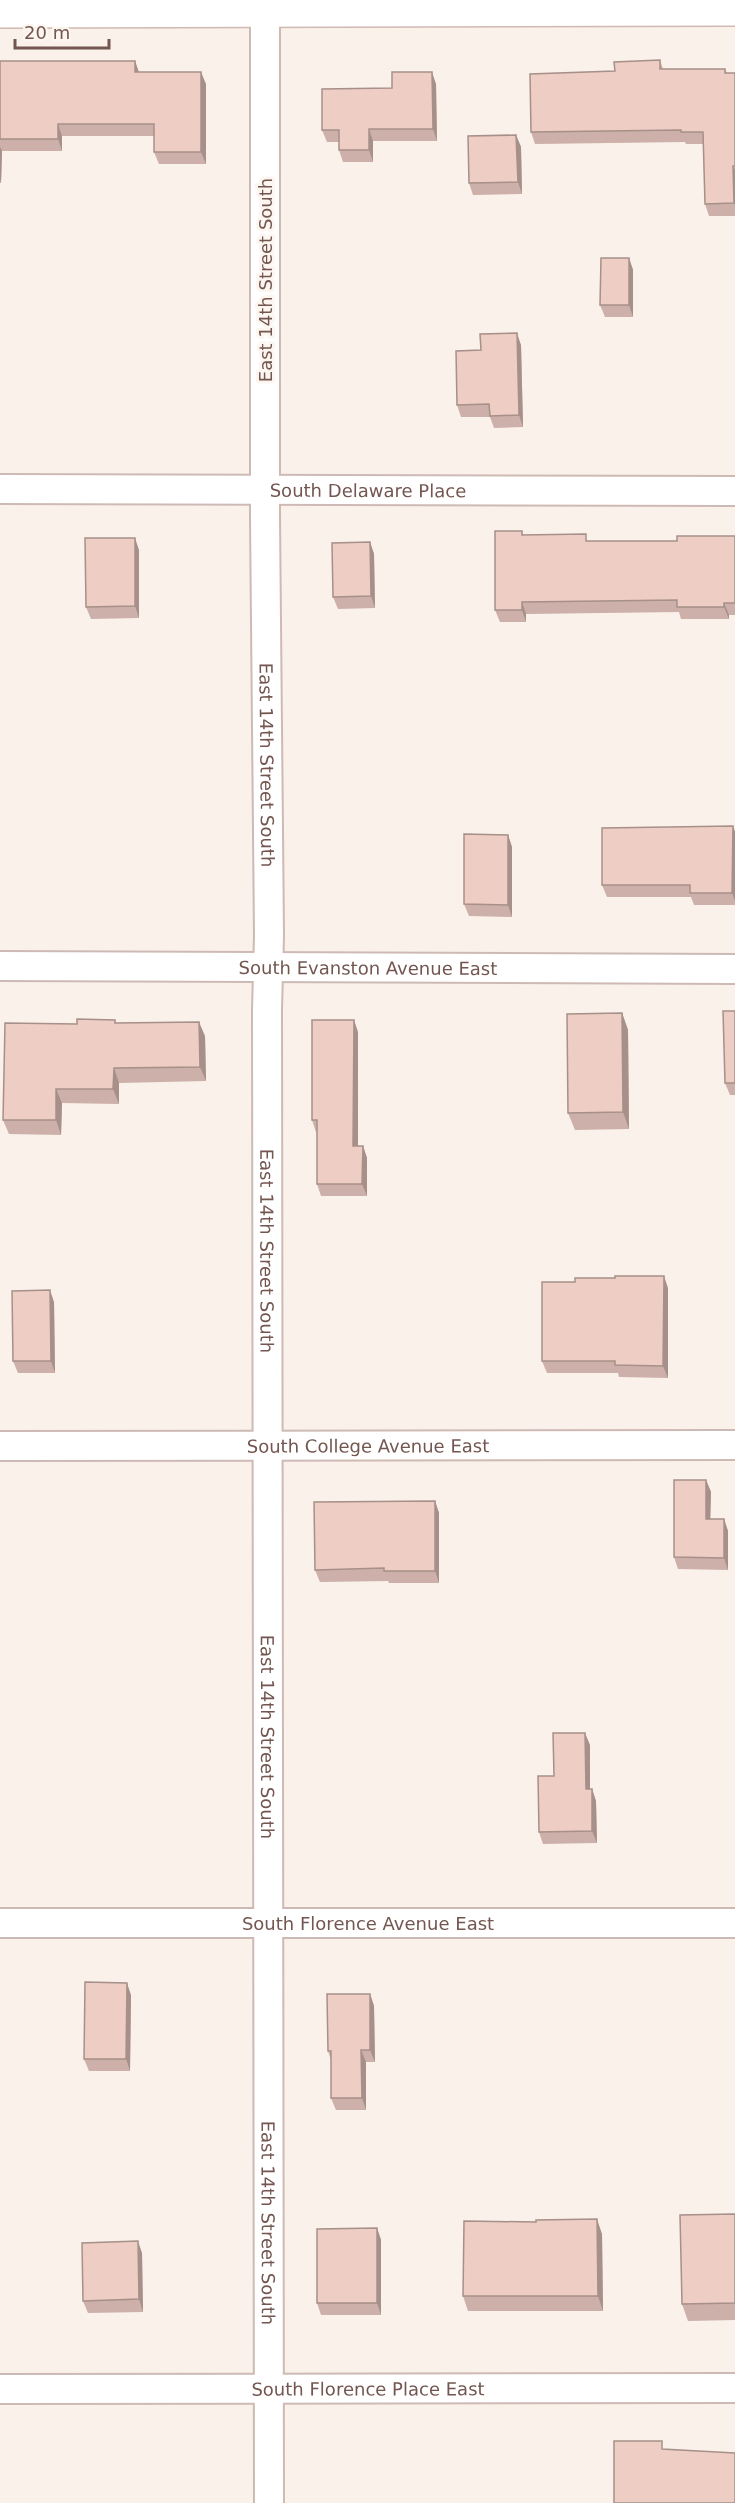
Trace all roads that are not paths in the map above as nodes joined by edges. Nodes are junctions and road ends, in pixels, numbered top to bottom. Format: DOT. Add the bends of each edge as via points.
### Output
graph roads {
  1 [pos="265,5"];
  2 [pos="735,9"];
  3 [pos="0,11"];
  4 [pos="0,489"];
  5 [pos="265,489"];
  6 [pos="735,491"];
  7 [pos="0,966"];
  8 [pos="268,967"];
  9 [pos="735,969"];
  10 [pos="735,1445"];
  11 [pos="0,1446"];
  12 [pos="269,1447"];
  13 [pos="0,1923"];
  14 [pos="269,1923"];
  15 [pos="735,1923"];
  16 [pos="269,2388"];
  17 [pos="735,2388"];
  18 [pos="0,2389"];
  19 [pos="269,2503"];
  1 -- 2 [label="main road"];
  1 -- 3 [label="main road"];
  1 -- 5 [label="street, East 14th Street South"];
  4 -- 5 [label="street, South Delaware Place"];
  5 -- 6 [label="street, South Delaware Place"];
  5 -- 8 [label="street, East 14th Street South"];
  7 -- 8 [label="street, South Evanston Avenue East"];
  8 -- 9 [label="street, South Evanston Avenue East"];
  8 -- 12 [label="street, East 14th Street South"];
  10 -- 12 [label="street, South College Avenue East"];
  11 -- 12 [label="street, South College Avenue East"];
  12 -- 14 [label="street, East 14th Street South"];
  13 -- 14 [label="street, South Florence Avenue East"];
  14 -- 15 [label="street, South Florence Avenue East"];
  14 -- 16 [label="street, East 14th Street South"];
  16 -- 17 [label="street, South Florence Place East"];
  16 -- 18 [label="street, South Florence Place East"];
  16 -- 19 [label="street, East 14th Street South"];
}
